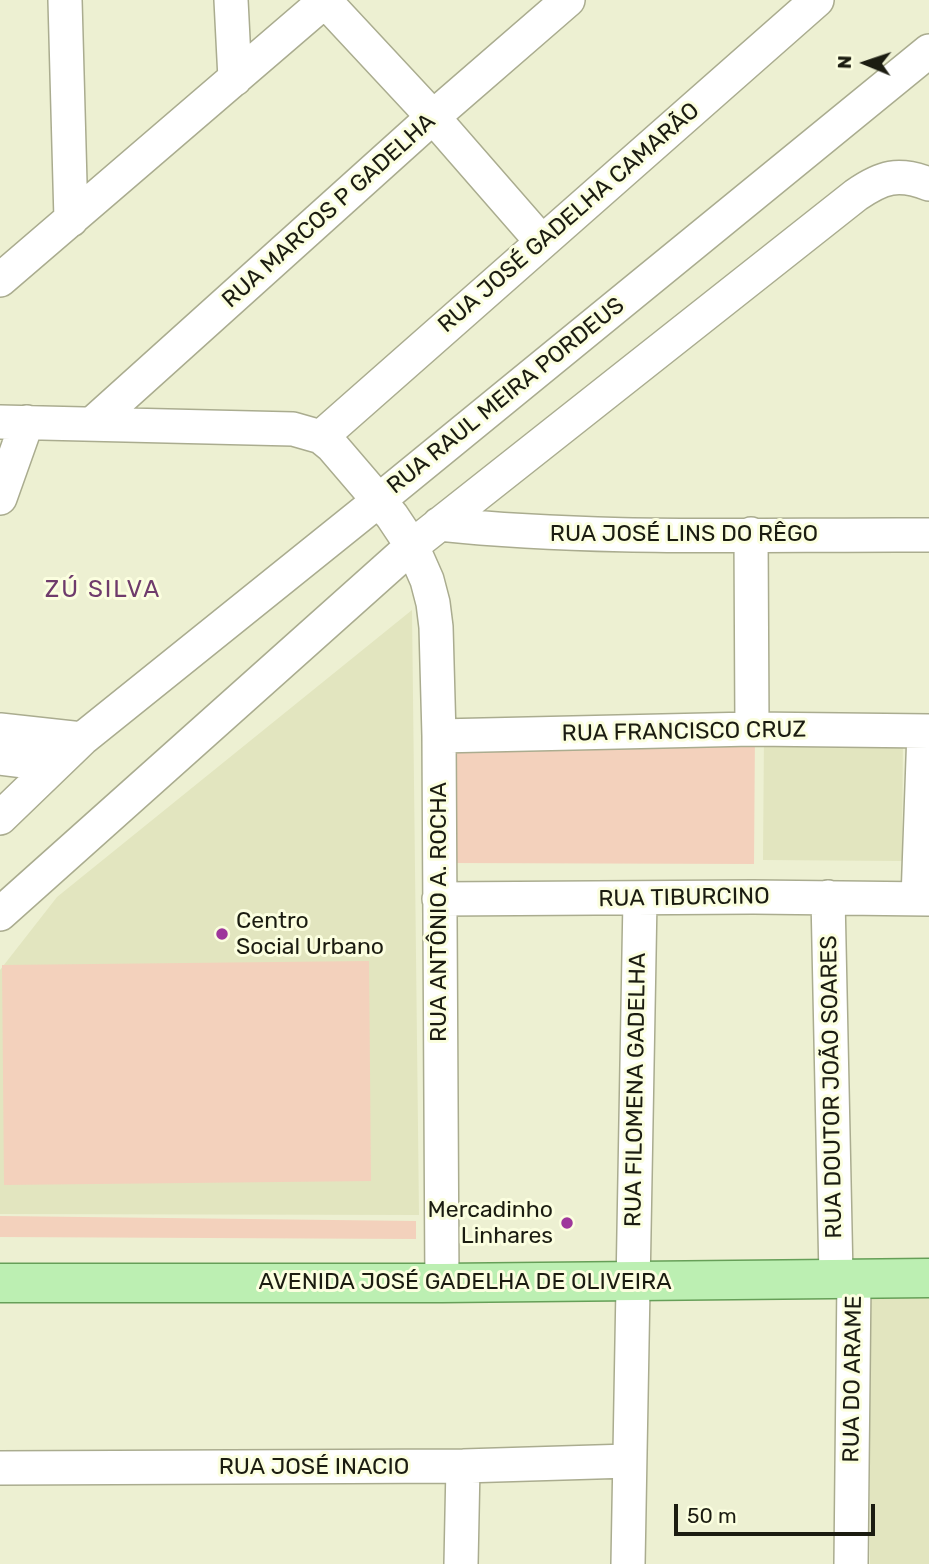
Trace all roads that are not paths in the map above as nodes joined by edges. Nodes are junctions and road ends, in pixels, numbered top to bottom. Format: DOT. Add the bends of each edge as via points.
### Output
graph roads {
  1 [pos="65,0"];
  2 [pos="231,0"];
  3 [pos="325,0"];
  4 [pos="568,0"];
  5 [pos="817,0"];
  6 [pos="929,51"];
  7 [pos="235,79"];
  8 [pos="433,117"];
  9 [pos="929,184"];
  10 [pos="71,220"];
  11 [pos="542,242"];
  12 [pos="0,280"];
  13 [pos="13,422"];
  14 [pos="92,424"];
  15 [pos="321,437"];
  16 [pos="0,498"];
  17 [pos="378,501"];
  18 [pos="439,524"];
  19 [pos="751,534"];
  20 [pos="929,535"];
  21 [pos="412,546"];
  22 [pos="752,729"];
  23 [pos="927,731"];
  24 [pos="439,736"];
  25 [pos="82,739"];
  26 [pos="3,742"];
  27 [pos="55,765"];
  28 [pos="0,818"];
  29 [pos="828,897"];
  30 [pos="439,899"];
  31 [pos="639,899"];
  32 [pos="924,899"];
  33 [pos="0,915"];
  34 [pos="845,1278"];
  35 [pos="929,1278"];
  36 [pos="632,1282"];
  37 [pos="0,1283"];
  38 [pos="442,1283"];
  39 [pos="629,1461"];
  40 [pos="463,1466"];
  41 [pos="0,1468"];
  42 [pos="461,1564"];
  43 [pos="628,1564"];
  44 [pos="851,1564"];
  1 -- 10 [label="street"];
  2 -- 7 [label="street"];
  3 -- 7 [label="street"];
  3 -- 8 [label="street"];
  4 -- 8 [label="street, RUA MARCOS P GADELHA"];
  5 -- 11 [label="street, RUA JOSÉ GADELHA CAMARÃO"];
  6 -- 17 [label="street, RUA RAUL MEIRA PORDEUS"];
  7 -- 10 [label="street"];
  8 -- 11 [label="street"];
  8 -- 14 [label="street, RUA MARCOS P GADELHA"];
  9 -- 18 [label="street" via="887,178 864,189"];
  10 -- 12 [label="street"];
  11 -- 15 [label="street, RUA JOSÉ GADELHA CAMARÃO"];
  13 -- 14 [label="street"];
  13 -- 16 [label="street"];
  14 -- 15 [label="street" via="293,429"];
  15 -- 17 [label="street, RUA ANTÔNIO A. ROCHA"];
  17 -- 21 [label="street, RUA ANTÔNIO A. ROCHA"];
  17 -- 25 [label="street, RUA RAUL MEIRA PORDEUS"];
  18 -- 19 [label="street, RUA JOSÉ LINS DO RÊGO" via="595,536"];
  18 -- 21 [label="street"];
  19 -- 20 [label="street, RUA JOSÉ LINS DO RÊGO"];
  19 -- 22 [label="street"];
  21 -- 24 [label="street, RUA ANTÔNIO A. ROCHA" via="427,580 436,626"];
  21 -- 33 [label="street"];
  22 -- 23 [label="street, RUA FRANCISCO CRUZ"];
  22 -- 24 [label="street, RUA FRANCISCO CRUZ"];
  23 -- 32 [label="street"];
  24 -- 30 [label="street, RUA ANTÔNIO A. ROCHA"];
  25 -- 26 [label="street"];
  25 -- 27 [label="street, RUA RAUL MEIRA PORDEUS"];
  26 -- 27 [label="street"];
  27 -- 28 [label="street, RUA RAUL MEIRA PORDEUS"];
  29 -- 31 [label="street, RUA TIBURCINO"];
  29 -- 32 [label="street, RUA TIBURCINO"];
  29 -- 34 [label="street, RUA DOUTOR JOÃO SOARES"];
  30 -- 31 [label="street, RUA TIBURCINO"];
  30 -- 38 [label="street, RUA ANTÔNIO A. ROCHA"];
  31 -- 36 [label="street, RUA FILOMENA GADELHA"];
  34 -- 35 [label="main road, AVENIDA JOSÉ GADELHA DE OLIVEIRA"];
  34 -- 36 [label="main road, AVENIDA JOSÉ GADELHA DE OLIVEIRA"];
  34 -- 44 [label="street, RUA DO ARAME"];
  36 -- 38 [label="main road, AVENIDA JOSÉ GADELHA DE OLIVEIRA"];
  36 -- 39 [label="street, RUA FILOMENA GADELHA"];
  37 -- 38 [label="main road, AVENIDA JOSÉ GADELHA DE OLIVEIRA"];
  39 -- 40 [label="street, RUA JOSÉ INACIO"];
  39 -- 43 [label="street, RUA FILOMENA GADELHA"];
  40 -- 41 [label="street, RUA JOSÉ INACIO"];
  40 -- 42 [label="street"];
}
